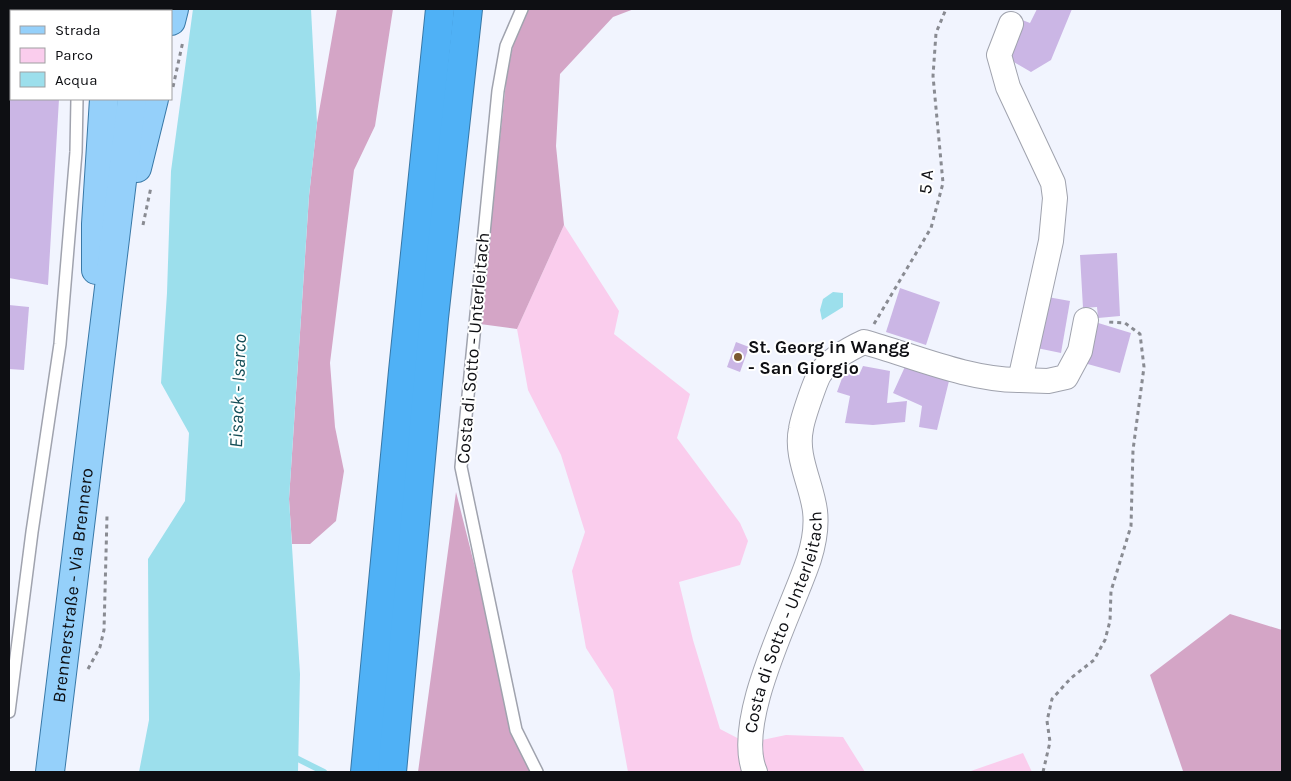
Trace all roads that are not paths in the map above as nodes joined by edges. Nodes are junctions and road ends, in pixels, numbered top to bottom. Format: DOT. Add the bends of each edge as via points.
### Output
graph roads {
  1 [pos="174,9"];
  2 [pos="440,9"];
  3 [pos="468,9"];
  4 [pos="522,9"];
  5 [pos="1011,24"];
  6 [pos="178,28"];
  7 [pos="77,100"];
  8 [pos="104,100"];
  9 [pos="132,100"];
  10 [pos="154,100"];
  11 [pos="129,225"];
  12 [pos="1086,320"];
  13 [pos="1020,380"];
  14 [pos="95,400"];
  15 [pos="9,712"];
  16 [pos="50,772"];
  17 [pos="365,772"];
  18 [pos="392,772"];
  19 [pos="536,772"];
  20 [pos="756,772"];
  1 -- 6 [label="main road"];
  2 -- 17 [label="highway"];
  3 -- 18 [label="highway" via="434,318"];
  4 -- 19 [label="lane, Costa di Sotto - Unterleitach" via="506,46 498,91 461,467 516,730"];
  5 -- 13 [label="street" via="999,54 1008,87 1053,182 1055,198 1051,241"];
  7 -- 15 [label="lane" via="76,152 60,344"];
  8 -- 14 [label="main road" via="96,224"];
  9 -- 11 [label="main road"];
  10 -- 11 [label="main road"];
  11 -- 14 [label="main road"];
  12 -- 13 [label="street" via="1080,351 1066,377 1048,381"];
  13 -- 20 [label="street, Costa di Sotto - Unterleitach" via="965,372 864,342 848,350 820,373 800,430 802,458 815,510 816,533 759,696 750,735"];
  14 -- 16 [label="main road, Brennerstraße - Via Brennero"];
}
